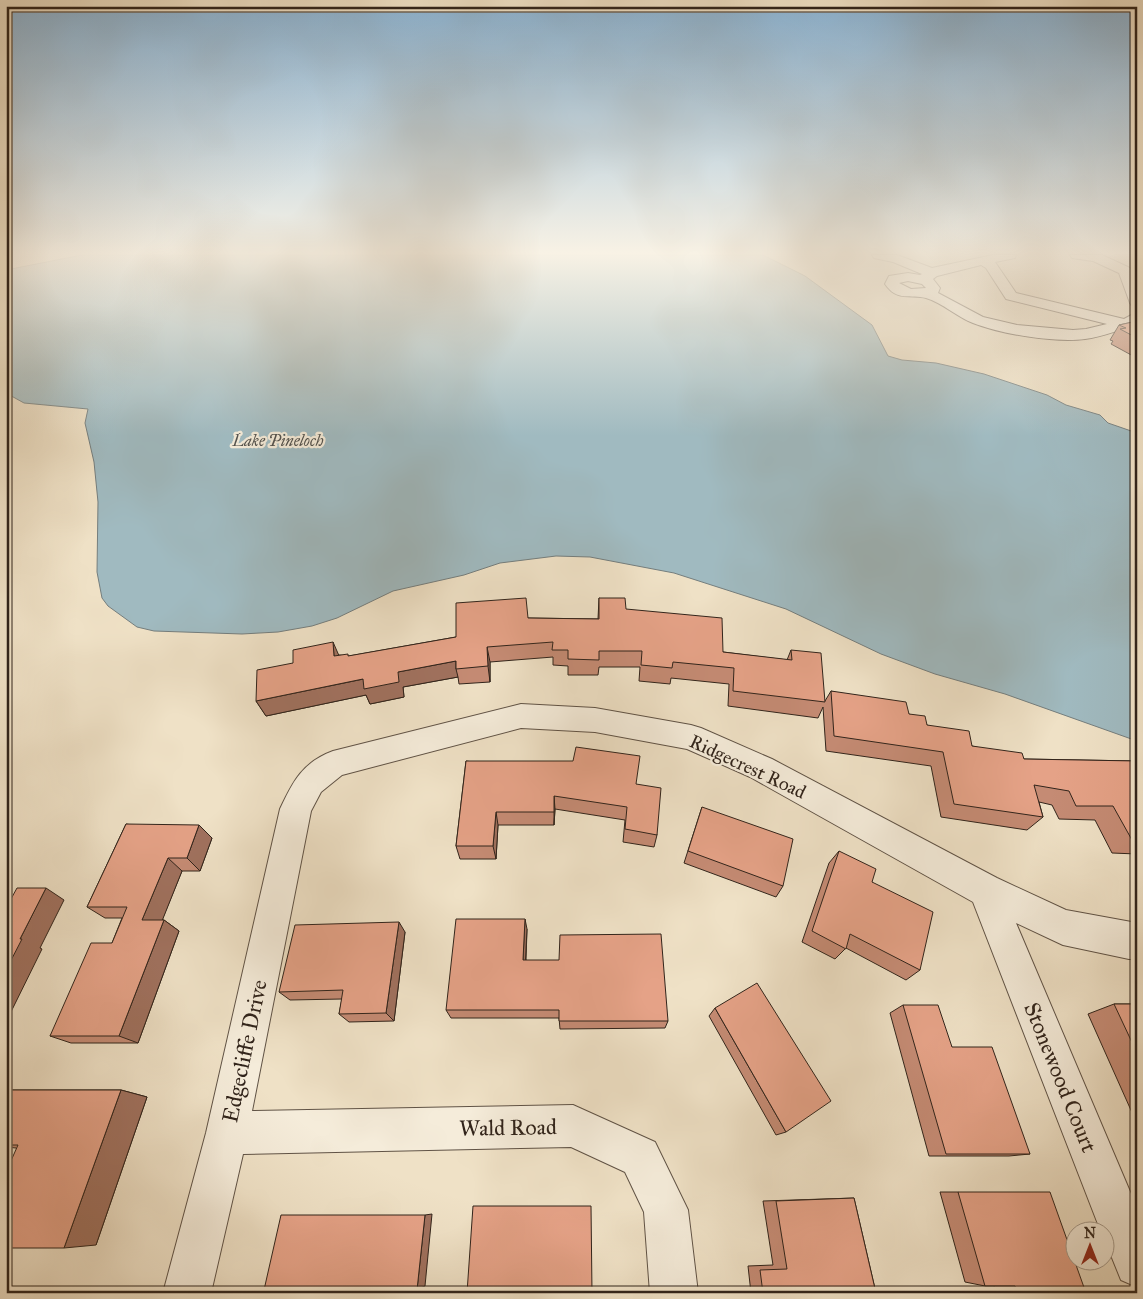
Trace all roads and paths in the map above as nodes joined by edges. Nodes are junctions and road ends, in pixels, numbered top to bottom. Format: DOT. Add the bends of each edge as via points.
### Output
graph roads {
  1 [pos="972,316"];
  2 [pos="1109,316"];
  3 [pos="1131,320"];
  4 [pos="296,809"];
  5 [pos="985,890"];
  6 [pos="1137,941"];
  7 [pos="227,1133"];
  8 [pos="1137,1264"];
  9 [pos="187,1293"];
  10 [pos="674,1293"];
  1 -- 3 [label="street" via="1017,330 1073,335 1087,334"];
  2 -- 3 [label="street"];
  4 -- 5 [label="street, Ridgecrest Road" via="310,782 333,764 521,716 595,720 692,737 761,768"];
  4 -- 7 [label="street, Edgecliffe Drive"];
  5 -- 6 [label="street, Ridgecrest Road" via="1063,927"];
  5 -- 8 [label="street, Stonewood Court"];
  7 -- 9 [label="street, Edgecliffe Drive"];
  7 -- 10 [label="street, Wald Road" via="573,1126 640,1157 666,1210"];
}
